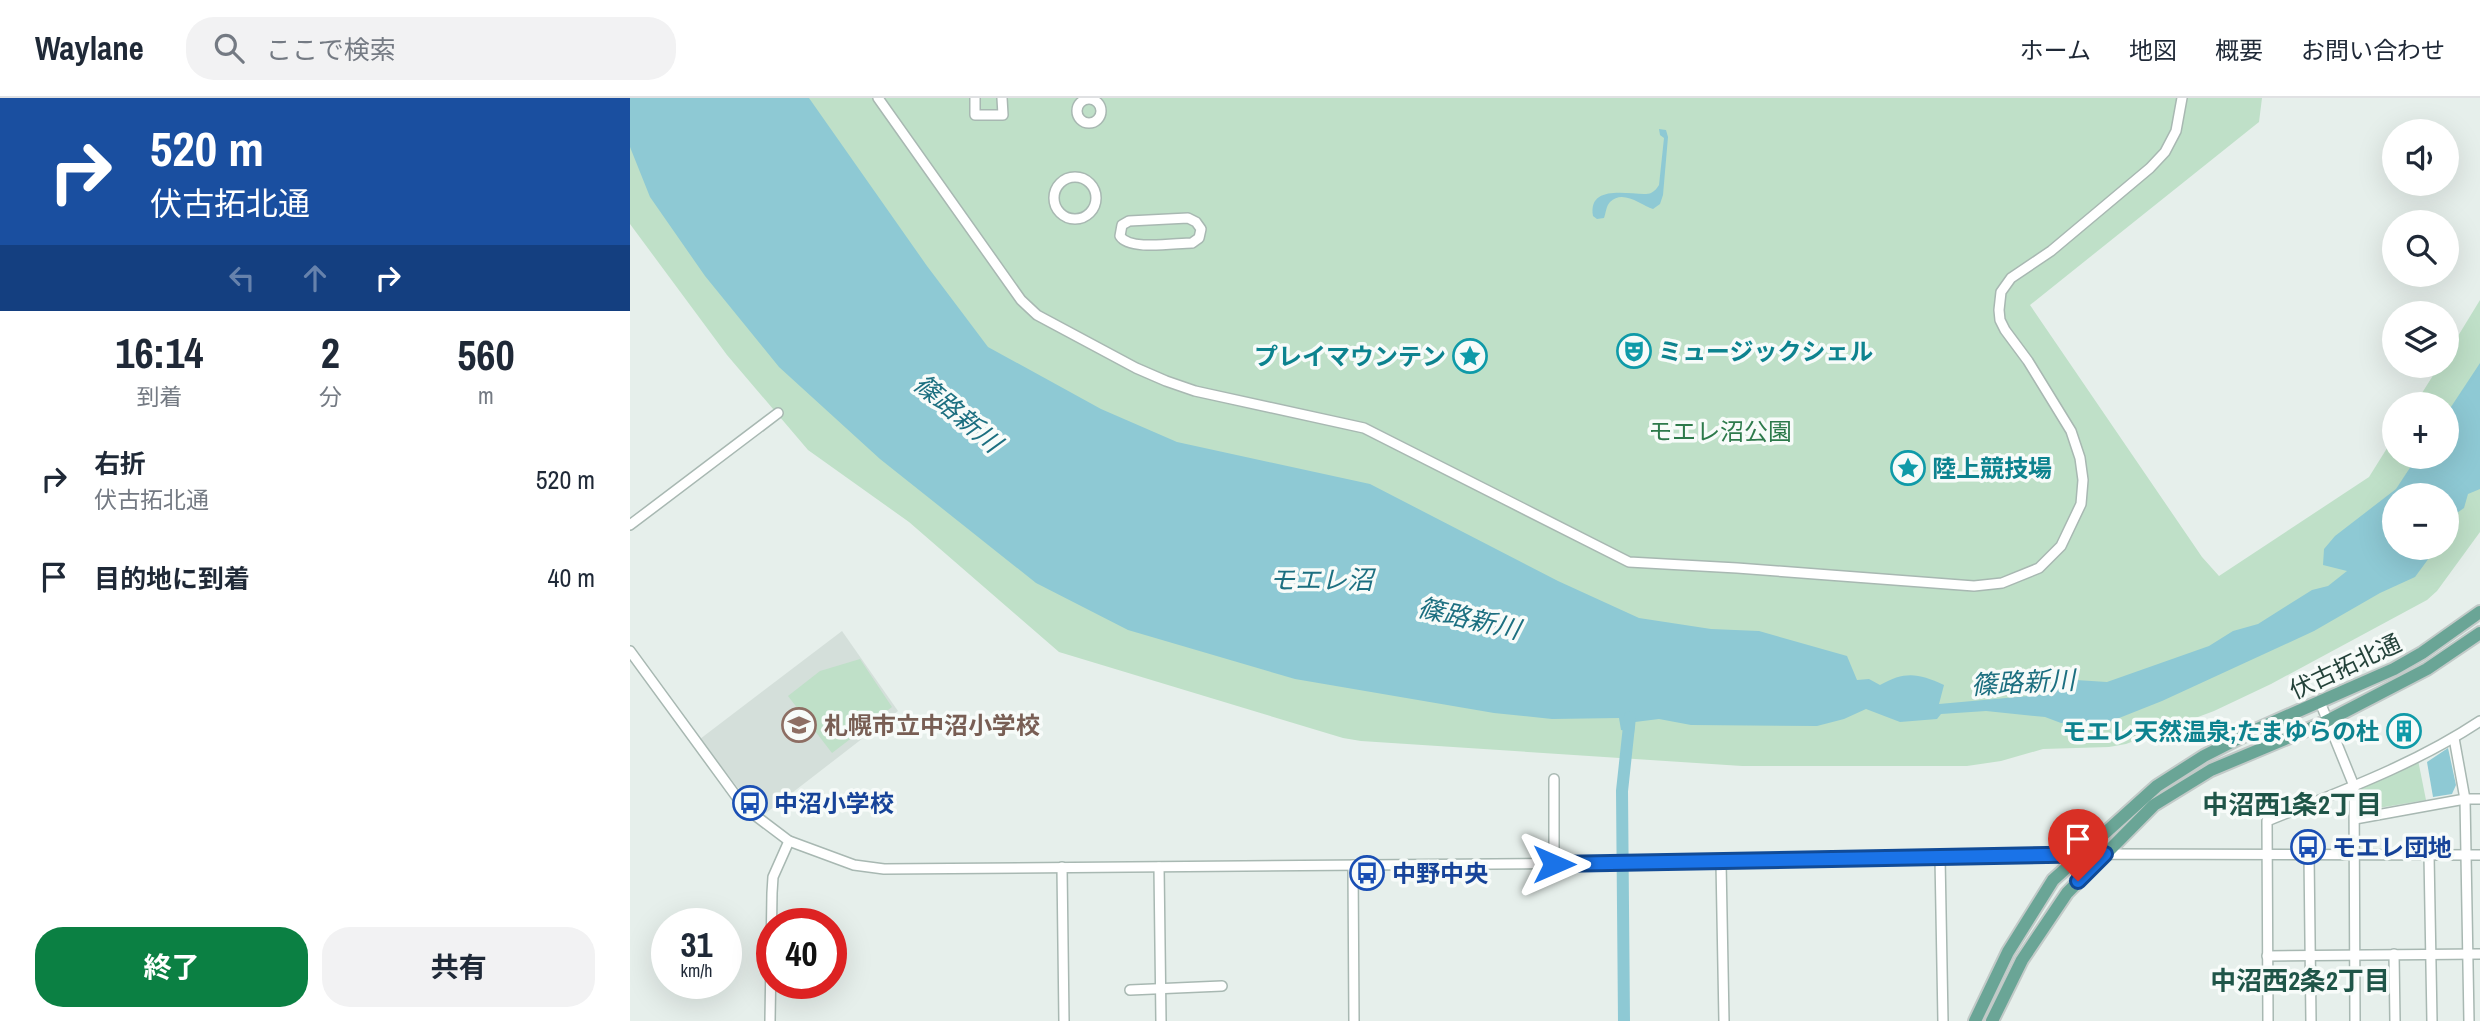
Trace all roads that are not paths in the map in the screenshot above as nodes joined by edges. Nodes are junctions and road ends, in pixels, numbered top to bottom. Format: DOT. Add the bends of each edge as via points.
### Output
graph roads {
  1 [pos="878,98"];
  2 [pos="975,98"];
  3 [pos="1002,98"];
  4 [pos="2182,98"];
  5 [pos="1076,177"];
  6 [pos="1188,218"];
  7 [pos="778,413"];
  8 [pos="630,525"];
  9 [pos="2480,612"];
  10 [pos="2480,633"];
  11 [pos="630,650"];
  12 [pos="2320,702"];
  13 [pos="2327,720"];
  14 [pos="2480,721"];
  15 [pos="2454,738"];
  16 [pos="1554,779"];
  17 [pos="2354,786"];
  18 [pos="2465,799"];
  19 [pos="2480,799"];
  20 [pos="2355,819"];
  21 [pos="789,841"];
  22 [pos="2105,854"];
  23 [pos="2080,855"];
  24 [pos="2267,855"];
  25 [pos="2309,855"];
  26 [pos="2354,855"];
  27 [pos="2429,855"];
  28 [pos="2467,855"];
  29 [pos="2480,855"];
  30 [pos="1940,857"];
  31 [pos="1721,862"];
  32 [pos="1554,864"];
  33 [pos="1353,865"];
  34 [pos="1062,867"];
  35 [pos="1159,867"];
  36 [pos="2393,954"];
  37 [pos="2430,954"];
  38 [pos="2468,954"];
  39 [pos="2480,954"];
  40 [pos="2309,955"];
  41 [pos="2355,955"];
  42 [pos="2267,956"];
  43 [pos="1222,986"];
  44 [pos="1161,989"];
  45 [pos="1130,990"];
  46 [pos="770,1021"];
  47 [pos="1064,1021"];
  48 [pos="1161,1021"];
  49 [pos="1354,1021"];
  50 [pos="1724,1021"];
  51 [pos="1943,1021"];
  52 [pos="1975,1021"];
  53 [pos="1992,1021"];
  54 [pos="2268,1021"];
  55 [pos="2311,1021"];
  56 [pos="2355,1021"];
  57 [pos="2395,1021"];
  58 [pos="2431,1021"];
  59 [pos="2469,1021"];
  1 -- 4 [label="street" via="1021,300 1037,315 1136,368 1195,391 1364,428 1629,562 1973,586 2014,580 2046,561 2067,536 2083,492 2075,440 2005,330 1999,310 2001,292 2011,278 2051,251 2158,160 2176,131"];
  2 -- 3 [label="street" via="975,116 1003,115"];
  5 -- 5 [label="street" via="1060,183 1054,198 1061,213 1076,218 1090,212 1096,197 1090,183"];
  6 -- 6 [label="street" via="1129,221 1122,225 1120,236 1132,245 1192,243 1201,229"];
  7 -- 8 [label="street"];
  9 -- 12 [label="main road, 伏古拓北通" via="2422,653"];
  10 -- 13 [label="main road, 伏古拓北通" via="2427,670"];
  11 -- 21 [label="street" via="744,807"];
  12 -- 13 [label="street"];
  12 -- 23 [label="main road, 伏古拓北通" via="2253,731 2166,780"];
  13 -- 17 [label="street"];
  13 -- 22 [label="main road, 伏古拓北通" via="2211,770 2154,805"];
  14 -- 15 [label="street"];
  15 -- 17 [label="street"];
  15 -- 18 [label="street"];
  16 -- 32 [label="street"];
  17 -- 20 [label="street"];
  17 -- 24 [label="street" via="2267,821"];
  18 -- 19 [label="street"];
  18 -- 20 [label="street"];
  18 -- 28 [label="street"];
  20 -- 26 [label="street"];
  21 -- 34 [label="street" via="842,861 884,869"];
  21 -- 46 [label="street" via="773,877"];
  22 -- 23 [label="street"];
  22 -- 24 [label="street"];
  22 -- 53 [label="main road, 伏古拓北通" via="2067,892 2022,960"];
  23 -- 30 [label="street"];
  23 -- 52 [label="main road, 伏古拓北通" via="2053,880 2008,952"];
  24 -- 25 [label="street"];
  24 -- 42 [label="street"];
  25 -- 26 [label="street"];
  25 -- 40 [label="street"];
  26 -- 27 [label="street"];
  26 -- 41 [label="street"];
  27 -- 28 [label="street"];
  27 -- 37 [label="street"];
  28 -- 29 [label="street"];
  28 -- 38 [label="street"];
  30 -- 31 [label="street"];
  30 -- 51 [label="street"];
  31 -- 32 [label="street"];
  31 -- 50 [label="street"];
  32 -- 33 [label="street"];
  33 -- 35 [label="street"];
  33 -- 49 [label="street"];
  34 -- 35 [label="street"];
  34 -- 47 [label="street"];
  35 -- 44 [label="street"];
  36 -- 37 [label="street"];
  36 -- 41 [label="street"];
  36 -- 57 [label="street"];
  37 -- 38 [label="street"];
  37 -- 58 [label="street"];
  38 -- 39 [label="street"];
  38 -- 59 [label="street"];
  40 -- 41 [label="street"];
  40 -- 42 [label="street"];
  40 -- 55 [label="street"];
  41 -- 56 [label="street"];
  42 -- 54 [label="street"];
  43 -- 44 [label="street"];
  44 -- 45 [label="street"];
  44 -- 48 [label="street"];
}
